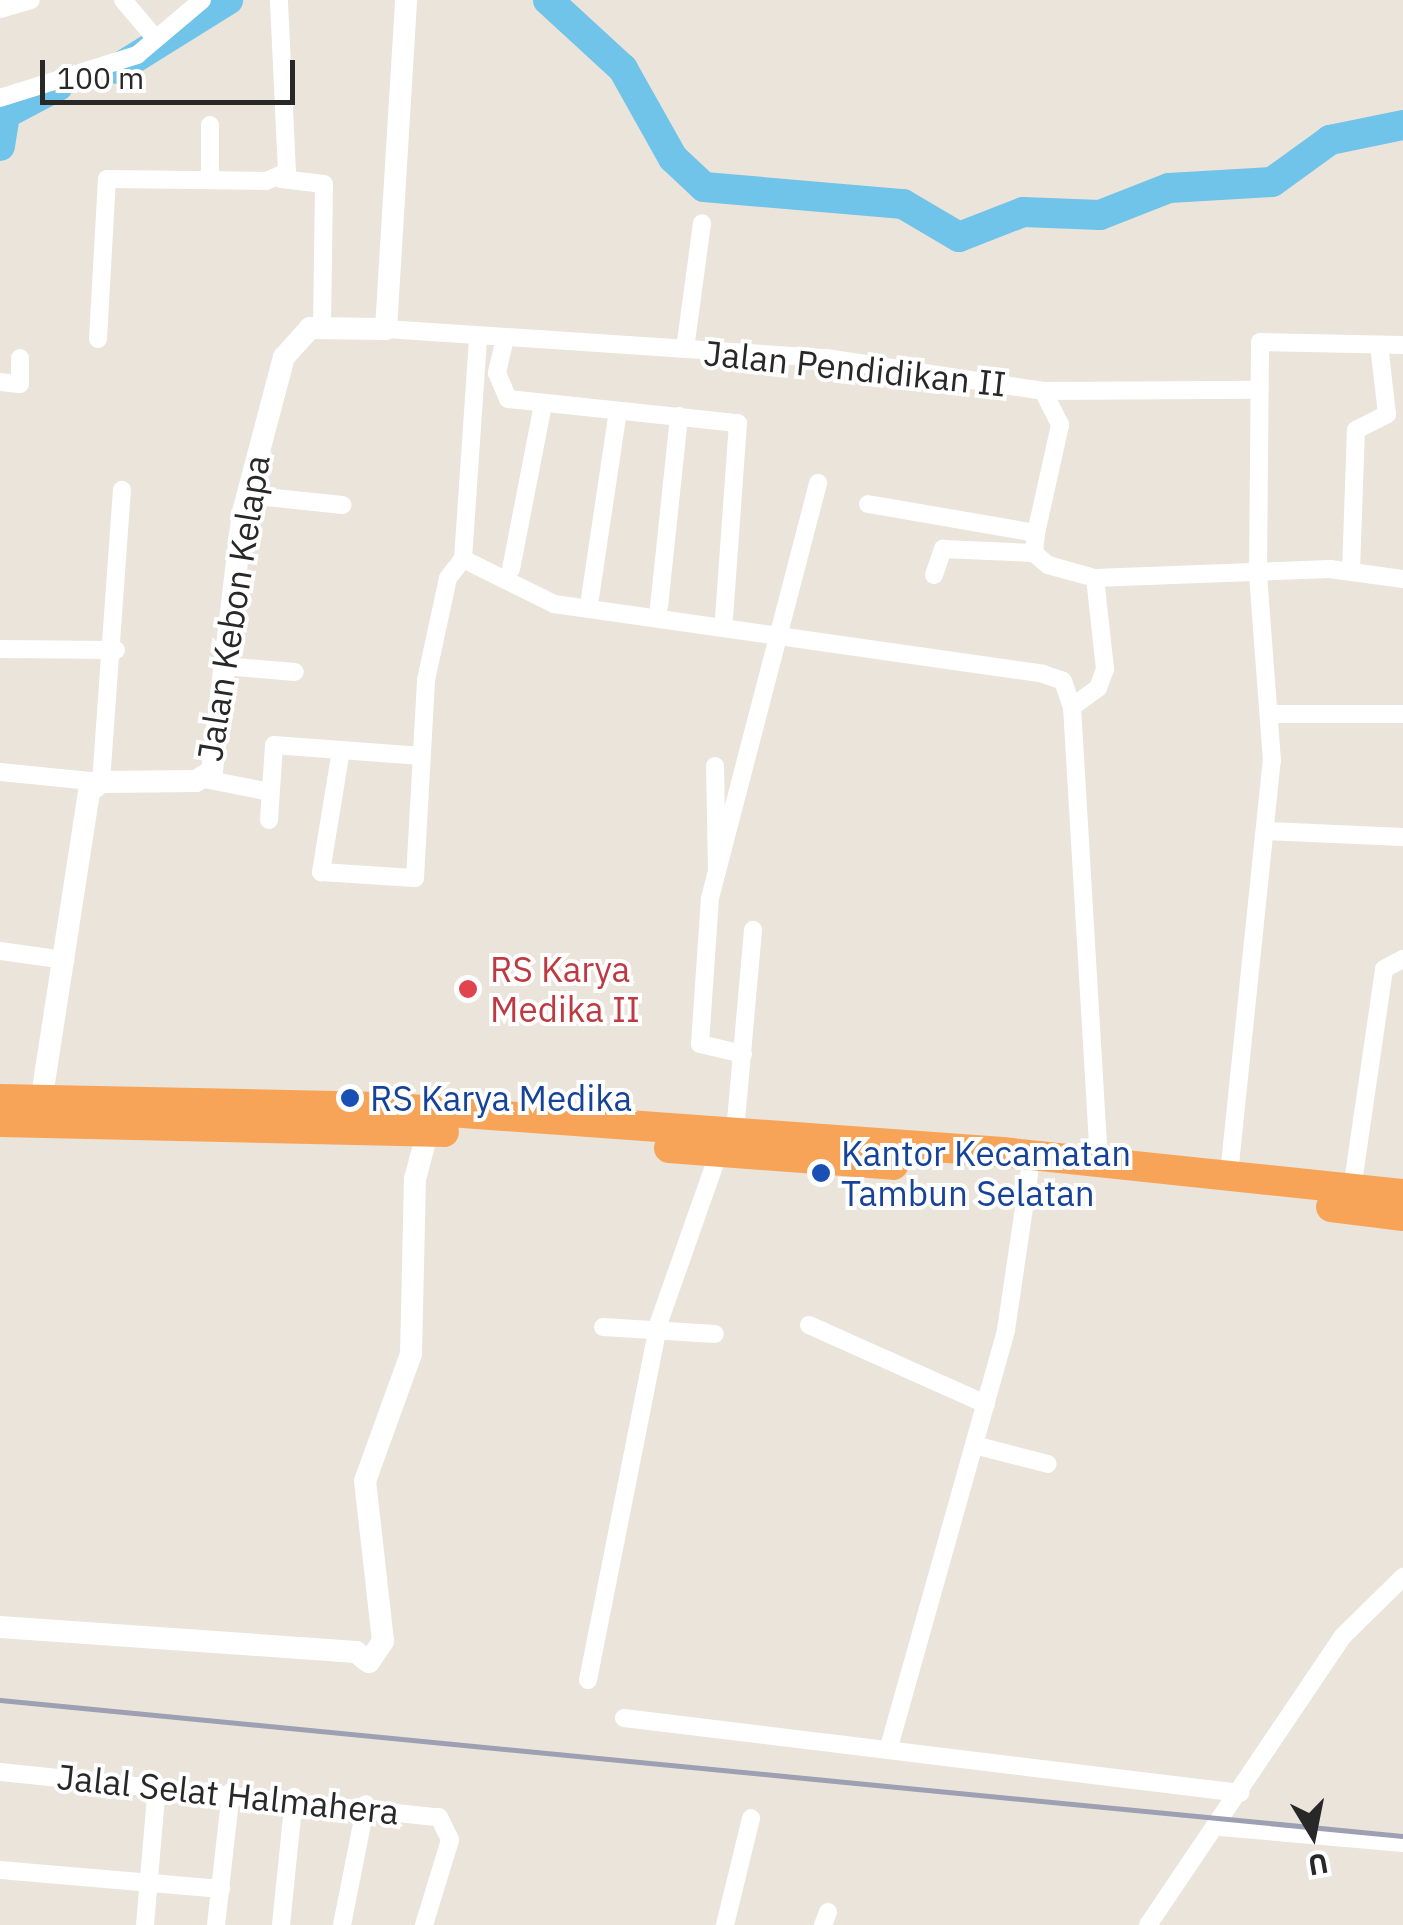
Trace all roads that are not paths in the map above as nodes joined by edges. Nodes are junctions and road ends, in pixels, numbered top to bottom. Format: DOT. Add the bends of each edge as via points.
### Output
graph roads {
  1 [pos="31,0"];
  2 [pos="123,0"];
  3 [pos="202,0"];
  4 [pos="279,0"];
  5 [pos="406,0"];
  6 [pos="0,9"];
  7 [pos="156,39"];
  8 [pos="0,97"];
  9 [pos="210,125"];
  10 [pos="282,179"];
  11 [pos="210,180"];
  12 [pos="702,224"];
  13 [pos="389,286"];
  14 [pos="332,326"];
  15 [pos="386,329"];
  16 [pos="478,336"];
  17 [pos="98,338"];
  18 [pos="505,338"];
  19 [pos="1379,345"];
  20 [pos="1403,345"];
  21 [pos="686,349"];
  22 [pos="20,358"];
  23 [pos="0,382"];
  24 [pos="1259,390"];
  25 [pos="1043,391"];
  26 [pos="543,405"];
  27 [pos="618,411"];
  28 [pos="679,416"];
  29 [pos="818,483"];
  30 [pos="122,490"];
  31 [pos="247,495"];
  32 [pos="868,504"];
  33 [pos="342,505"];
  34 [pos="947,514"];
  35 [pos="1036,533"];
  36 [pos="943,549"];
  37 [pos="1034,553"];
  38 [pos="463,559"];
  39 [pos="511,569"];
  40 [pos="1351,571"];
  41 [pos="934,574"];
  42 [pos="1258,574"];
  43 [pos="1095,578"];
  44 [pos="1403,579"];
  45 [pos="590,598"];
  46 [pos="659,607"];
  47 [pos="724,616"];
  48 [pos="784,634"];
  49 [pos="0,649"];
  50 [pos="116,650"];
  51 [pos="224,666"];
  52 [pos="295,672"];
  53 [pos="1072,707"];
  54 [pos="1272,714"];
  55 [pos="1403,714"];
  56 [pos="341,750"];
  57 [pos="422,756"];
  58 [pos="715,766"];
  59 [pos="0,772"];
  60 [pos="204,779"];
  61 [pos="102,782"];
  62 [pos="270,792"];
  63 [pos="269,820"];
  64 [pos="1266,832"];
  65 [pos="1403,837"];
  66 [pos="717,874"];
  67 [pos="753,930"];
  68 [pos="0,951"];
  69 [pos="1403,959"];
  70 [pos="65,960"];
  71 [pos="743,1054"];
  72 [pos="0,1099"];
  73 [pos="40,1111"];
  74 [pos="0,1122"];
  75 [pos="428,1122"];
  76 [pos="727,1142"];
  77 [pos="1099,1162"];
  78 [pos="1029,1174"];
  79 [pos="1229,1174"];
  80 [pos="1352,1189"];
  81 [pos="1403,1194"];
  82 [pos="1403,1216"];
  83 [pos="809,1325"];
  84 [pos="658,1326"];
  85 [pos="603,1327"];
  86 [pos="716,1334"];
  87 [pos="986,1404"];
  88 [pos="974,1446"];
  89 [pos="1048,1464"];
  90 [pos="1403,1577"];
  91 [pos="0,1627"];
  92 [pos="588,1680"];
  93 [pos="624,1718"];
  94 [pos="890,1748"];
  95 [pos="0,1772"];
  96 [pos="157,1786"];
  97 [pos="231,1792"];
  98 [pos="1240,1793"];
  99 [pos="294,1797"];
  100 [pos="366,1804"];
  101 [pos="752,1818"];
  102 [pos="1220,1826"];
  103 [pos="1403,1844"];
  104 [pos="0,1870"];
  105 [pos="148,1883"];
  106 [pos="221,1889"];
  107 [pos="145,1925"];
  108 [pos="216,1925"];
  109 [pos="281,1925"];
  110 [pos="342,1925"];
  111 [pos="424,1925"];
  112 [pos="724,1925"];
  113 [pos="1148,1925"];
  1 -- 6 [label="street"];
  2 -- 7 [label="street"];
  3 -- 7 [label="street"];
  4 -- 10 [label="street" via="288,146"];
  5 -- 13 [label="street"];
  7 -- 8 [label="street" via="118,64"];
  9 -- 11 [label="street"];
  10 -- 11 [label="street"];
  10 -- 14 [label="street" via="324,184"];
  11 -- 17 [label="street" via="107,179"];
  12 -- 21 [label="street"];
  13 -- 14 [label="street, Jalan Kebon Kelapa"];
  13 -- 15 [label="street"];
  14 -- 15 [label="street"];
  14 -- 31 [label="street, Jalan Kebon Kelapa" via="298,336 284,357"];
  15 -- 16 [label="street, Jalan Pendidikan II"];
  16 -- 18 [label="street, Jalan Pendidikan II"];
  16 -- 38 [label="street"];
  18 -- 21 [label="street, Jalan Pendidikan II"];
  18 -- 26 [label="street" via="500,392"];
  19 -- 20 [label="street"];
  19 -- 24 [label="street" via="1260,342"];
  19 -- 40 [label="street" via="1387,414 1356,430"];
  21 -- 25 [label="street, Jalan Pendidikan II" via="919,368"];
  22 -- 23 [label="street" via="20,384"];
  24 -- 25 [label="street"];
  24 -- 42 [label="street"];
  25 -- 35 [label="street, Jalan Pendidikan II" via="1060,425"];
  26 -- 27 [label="street"];
  26 -- 39 [label="street"];
  27 -- 28 [label="street"];
  27 -- 45 [label="street"];
  28 -- 46 [label="street"];
  28 -- 47 [label="street" via="742,428"];
  29 -- 48 [label="street"];
  30 -- 50 [label="street"];
  31 -- 33 [label="street"];
  31 -- 51 [label="street, Jalan Kebon Kelapa"];
  32 -- 34 [label="street"];
  34 -- 35 [label="street"];
  34 -- 36 [label="street"];
  35 -- 37 [label="street, Jalan Pendidikan II"];
  36 -- 37 [label="street"];
  36 -- 41 [label="street"];
  37 -- 43 [label="street"];
  38 -- 48 [label="street" via="554,604"];
  38 -- 57 [label="street" via="432,636"];
  40 -- 42 [label="street"];
  40 -- 44 [label="street"];
  42 -- 43 [label="street"];
  42 -- 54 [label="street"];
  43 -- 53 [label="street" via="1104,670 1098,688"];
  48 -- 53 [label="street" via="1042,674 1063,681"];
  48 -- 66 [label="street"];
  49 -- 50 [label="street"];
  50 -- 61 [label="street"];
  51 -- 52 [label="street"];
  51 -- 60 [label="street, Jalan Kebon Kelapa"];
  53 -- 77 [label="street"];
  54 -- 55 [label="street"];
  54 -- 64 [label="street"];
  56 -- 57 [label="street"];
  56 -- 57 [label="street" via="321,872 348,875 415,878"];
  56 -- 62 [label="street" via="274,745"];
  58 -- 66 [label="street"];
  59 -- 61 [label="street"];
  60 -- 61 [label="street, Jalan Kebon Kelapa"];
  60 -- 62 [label="street"];
  61 -- 70 [label="street" via="83,814"];
  62 -- 63 [label="street"];
  64 -- 65 [label="street"];
  64 -- 79 [label="street"];
  66 -- 71 [label="street" via="700,1044"];
  67 -- 71 [label="street"];
  68 -- 70 [label="street"];
  69 -- 80 [label="street" via="1384,969"];
  70 -- 73 [label="street"];
  71 -- 76 [label="street"];
  72 -- 73 [label="highway"];
  73 -- 74 [label="highway"];
  73 -- 75 [label="highway"];
  75 -- 76 [label="highway"];
  75 -- 91 [label="street" via="411,1354 365,1481 383,1641 369,1662 356,1652"];
  76 -- 77 [label="highway"];
  76 -- 78 [label="highway"];
  76 -- 84 [label="street"];
  77 -- 79 [label="highway"];
  78 -- 82 [label="highway"];
  78 -- 87 [label="street"];
  79 -- 80 [label="highway"];
  80 -- 81 [label="highway"];
  83 -- 87 [label="street"];
  84 -- 85 [label="street"];
  84 -- 86 [label="street"];
  84 -- 92 [label="street"];
  87 -- 88 [label="street"];
  88 -- 89 [label="street"];
  88 -- 94 [label="street"];
  90 -- 98 [label="street" via="1342,1637"];
  93 -- 94 [label="street"];
  94 -- 98 [label="street"];
  95 -- 96 [label="street, Jalal Selat Halmahera"];
  96 -- 97 [label="street, Jalal Selat Halmahera"];
  96 -- 105 [label="street"];
  97 -- 99 [label="street, Jalal Selat Halmahera"];
  97 -- 106 [label="street"];
  98 -- 102 [label="street"];
  99 -- 100 [label="street, Jalal Selat Halmahera"];
  99 -- 109 [label="street"];
  100 -- 110 [label="street"];
  100 -- 111 [label="street, Jalal Selat Halmahera" via="439,1818 450,1830"];
  101 -- 112 [label="street"];
  102 -- 103 [label="street"];
  102 -- 113 [label="street"];
  104 -- 105 [label="street"];
  105 -- 106 [label="street"];
  105 -- 107 [label="street"];
  106 -- 108 [label="street"];
}
